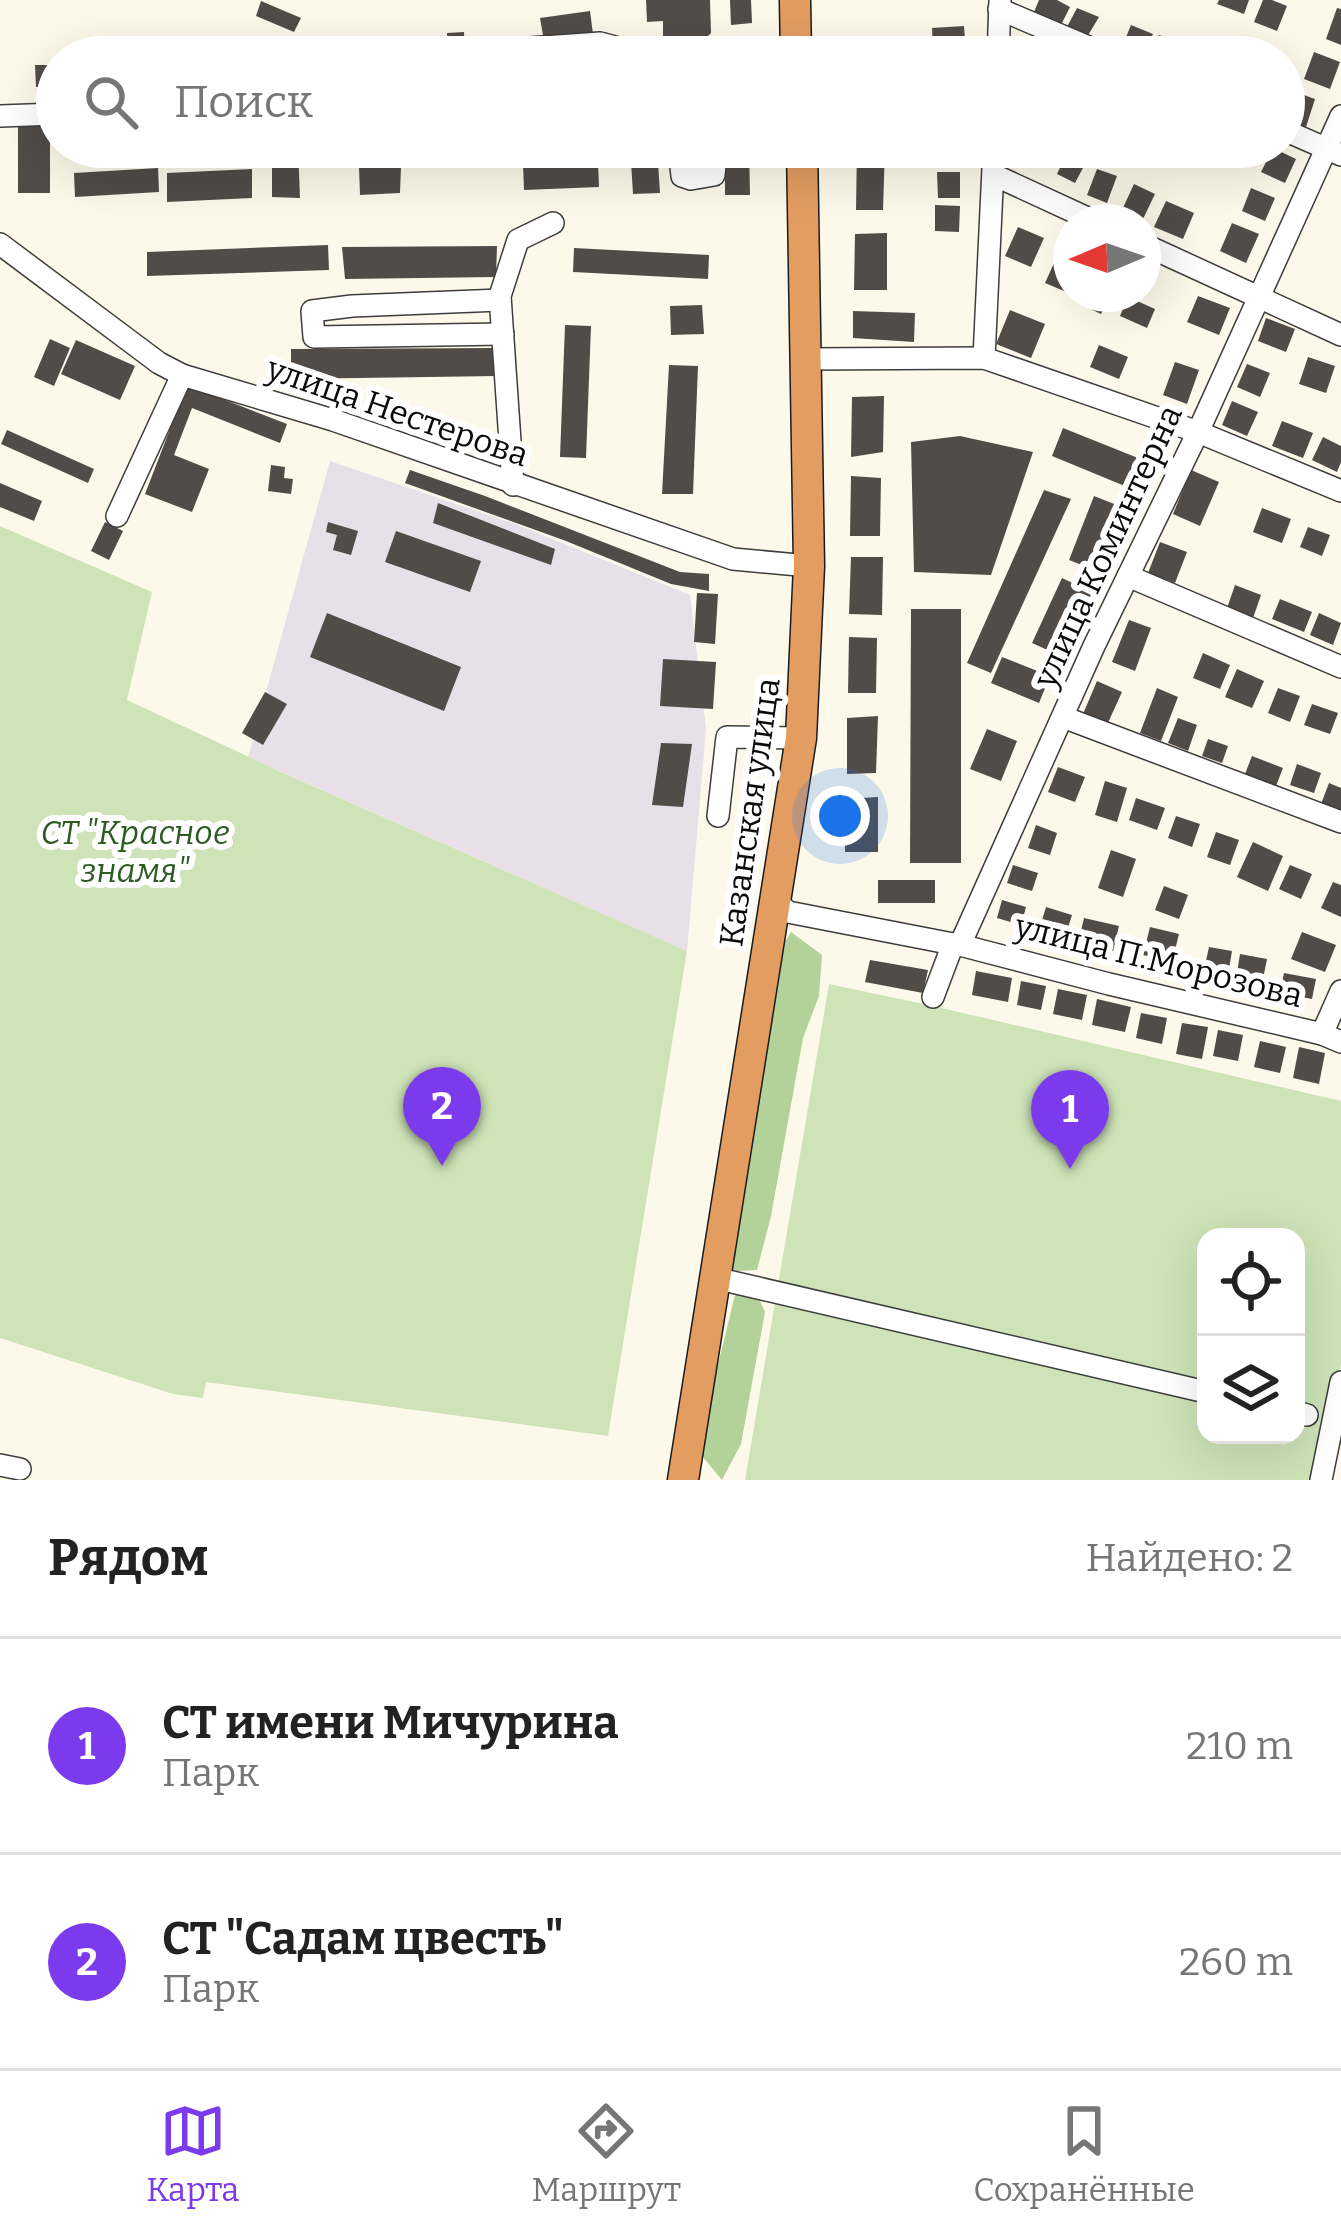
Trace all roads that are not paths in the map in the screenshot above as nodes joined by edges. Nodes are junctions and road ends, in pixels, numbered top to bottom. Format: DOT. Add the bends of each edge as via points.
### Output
graph roads {
  1 [pos="795,0"];
  2 [pos="999,4"];
  3 [pos="796,36"];
  4 [pos="998,36"];
  5 [pos="1067,36"];
  6 [pos="36,115"];
  7 [pos="0,116"];
  8 [pos="1341,116"];
  9 [pos="1305,139"];
  10 [pos="1334,152"];
  11 [pos="681,168"];
  12 [pos="715,168"];
  13 [pos="802,168"];
  14 [pos="994,168"];
  15 [pos="994,175"];
  16 [pos="1057,204"];
  17 [pos="553,223"];
  18 [pos="0,244"];
  19 [pos="1161,252"];
  20 [pos="1257,297"];
  21 [pos="500,300"];
  22 [pos="503,334"];
  23 [pos="1341,335"];
  24 [pos="984,358"];
  25 [pos="806,359"];
  26 [pos="182,375"];
  27 [pos="1198,432"];
  28 [pos="514,484"];
  29 [pos="1341,491"];
  30 [pos="117,516"];
  31 [pos="809,566"];
  32 [pos="1128,575"];
  33 [pos="1341,667"];
  34 [pos="1063,717"];
  35 [pos="801,738"];
  36 [pos="718,815"];
  37 [pos="1341,822"];
  38 [pos="775,900"];
  39 [pos="956,944"];
  40 [pos="1341,991"];
  41 [pos="933,998"];
  42 [pos="1331,1038"];
  43 [pos="715,1278"];
  44 [pos="1341,1382"];
  45 [pos="1197,1390"];
  46 [pos="1334,1441"];
  47 [pos="683,1480"];
  48 [pos="1321,1480"];
  1 -- 3 [label="highway"];
  2 -- 4 [label="street"];
  2 -- 5 [label="street"];
  6 -- 7 [label="street"];
  8 -- 10 [label="street, улица Коминтерна"];
  9 -- 10 [label="street"];
  10 -- 20 [label="street, улица Коминтерна"];
  11 -- 12 [label="street" via="691,178 714,175"];
  13 -- 25 [label="highway, Казанская улица"];
  14 -- 15 [label="street"];
  15 -- 16 [label="street"];
  15 -- 24 [label="street"];
  17 -- 21 [label="street" via="518,240"];
  18 -- 26 [label="street, улица Нестерова"];
  19 -- 20 [label="street"];
  20 -- 23 [label="street"];
  20 -- 27 [label="street, улица Коминтерна"];
  21 -- 22 [label="street"];
  21 -- 22 [label="street" via="312,311 314,337"];
  22 -- 28 [label="street"];
  24 -- 25 [label="street"];
  24 -- 27 [label="street"];
  25 -- 31 [label="highway, Казанская улица"];
  26 -- 28 [label="street, улица Нестерова"];
  26 -- 30 [label="street"];
  27 -- 29 [label="street"];
  27 -- 32 [label="street, улица Коминтерна"];
  28 -- 31 [label="street, улица Нестерова" via="733,559"];
  31 -- 35 [label="highway, Казанская улица"];
  32 -- 33 [label="street"];
  32 -- 34 [label="street, улица Коминтерна"];
  34 -- 37 [label="street"];
  34 -- 39 [label="street, улица Коминтерна"];
  35 -- 36 [label="street" via="727,737"];
  35 -- 38 [label="highway, Казанская улица"];
  38 -- 39 [label="street, улица П.Морозова" via="788,912"];
  38 -- 43 [label="highway, Казанская улица"];
  39 -- 41 [label="street, улица Коминтерна"];
  39 -- 42 [label="street, улица П.Морозова"];
  40 -- 42 [label="street"];
  43 -- 45 [label="street"];
  43 -- 47 [label="highway, Казанская улица"];
  44 -- 46 [label="street"];
  46 -- 48 [label="street"];
}
